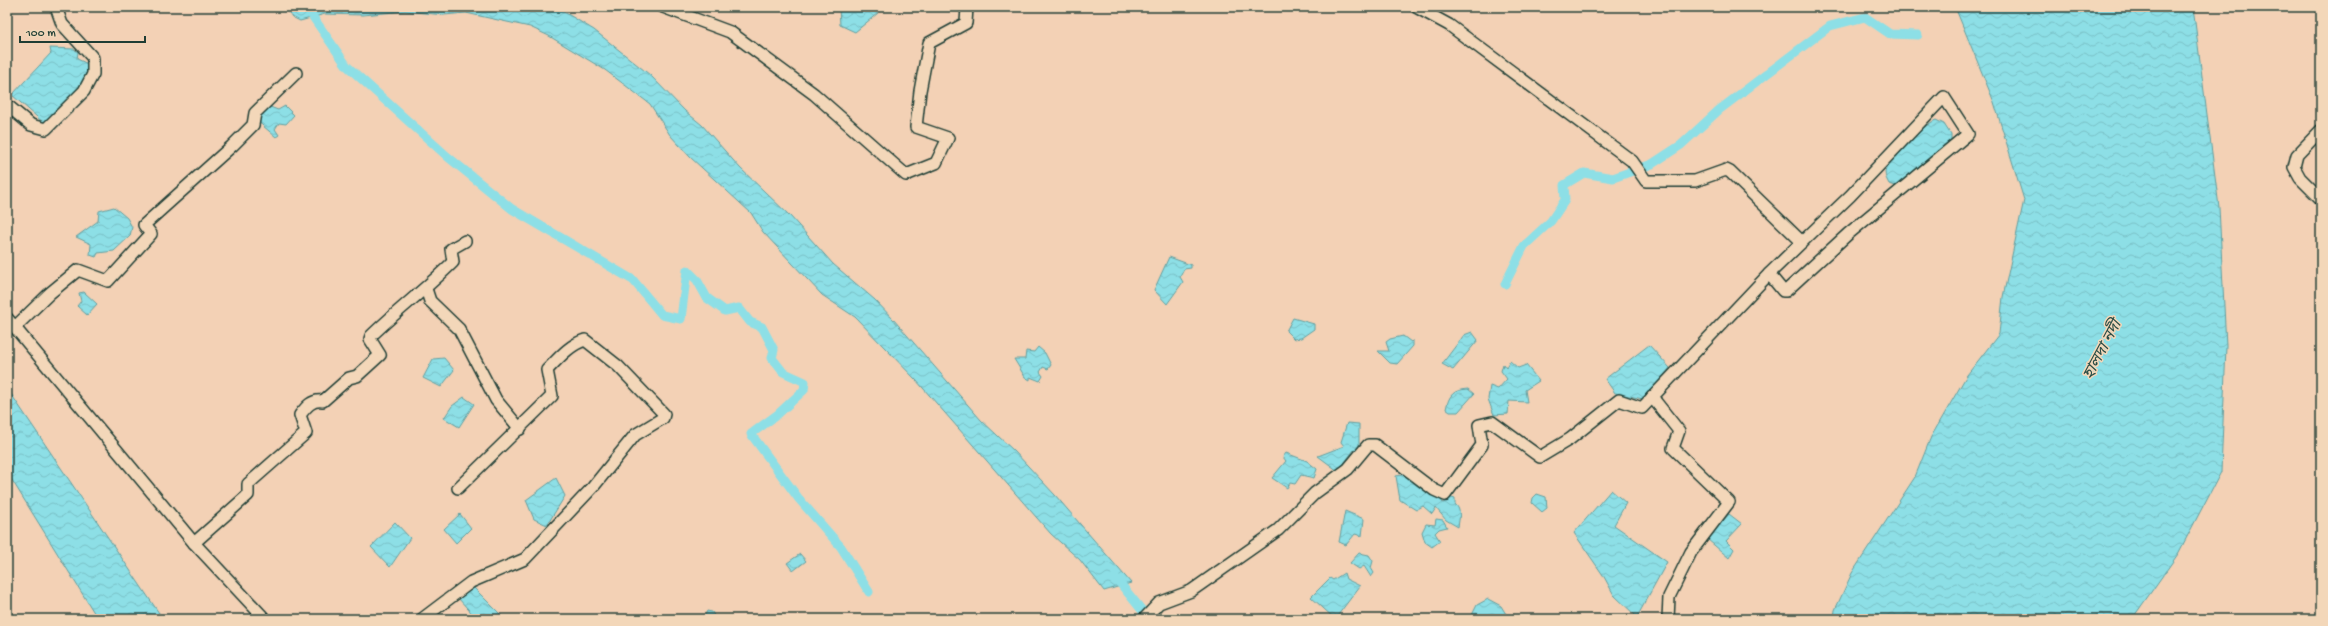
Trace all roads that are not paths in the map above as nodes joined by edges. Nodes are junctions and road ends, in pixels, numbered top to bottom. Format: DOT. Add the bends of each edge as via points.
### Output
graph roads {
  1 [pos="56,7"];
  2 [pos="662,7"];
  3 [pos="967,7"];
  4 [pos="1416,7"];
  5 [pos="296,72"];
  6 [pos="7,105"];
  7 [pos="2321,130"];
  8 [pos="2321,199"];
  9 [pos="464,241"];
  10 [pos="1802,242"];
  11 [pos="1769,274"];
  12 [pos="426,289"];
  13 [pos="7,318"];
  14 [pos="15,327"];
  15 [pos="1652,397"];
  16 [pos="520,429"];
  17 [pos="458,488"];
  18 [pos="194,543"];
  19 [pos="265,619"];
  20 [pos="422,619"];
  21 [pos="1144,619"];
  22 [pos="1668,619"];
  1 -- 6 [label="street" via="62,24 93,58 93,74 84,91 46,129 31,125"];
  2 -- 3 [label="street" via="730,32 814,94 906,175 936,163 948,138 916,127 920,91 929,43 966,23"];
  4 -- 10 [label="street" via="1449,25 1632,161 1646,181 1695,181 1726,170"];
  5 -- 14 [label="street" via="255,113 253,125 144,225 151,234 108,281 78,270"];
  7 -- 8 [label="street" via="2297,155 2294,167 2300,178"];
  9 -- 12 [label="street" via="451,249 453,262"];
  10 -- 11 [label="street"];
  10 -- 11 [label="street" via="1850,196 1944,97 1968,134 1848,234 1786,291 1782,291"];
  11 -- 15 [label="street"];
  12 -- 16 [label="street" via="430,301 459,329 496,400"];
  12 -- 18 [label="street" via="399,309 371,336 370,339 380,355 323,401 317,400 310,404 300,415 306,433 248,484 248,495"];
  13 -- 14 [label="street"];
  14 -- 18 [label="street"];
  15 -- 21 [label="street" via="1642,408 1619,400 1570,439 1540,457 1492,422 1479,425 1482,445 1445,495 1434,490 1375,445 1368,445 1348,468 1315,493 1278,530 1191,591 1159,603"];
  15 -- 22 [label="street" via="1678,431 1673,448 1729,502 1691,552 1669,597"];
  16 -- 17 [label="street"];
  16 -- 20 [label="street" via="552,396 547,370 570,347 585,340 618,366 664,414 663,418 635,435 593,487 525,559 471,582"];
  18 -- 19 [label="street"];
}
